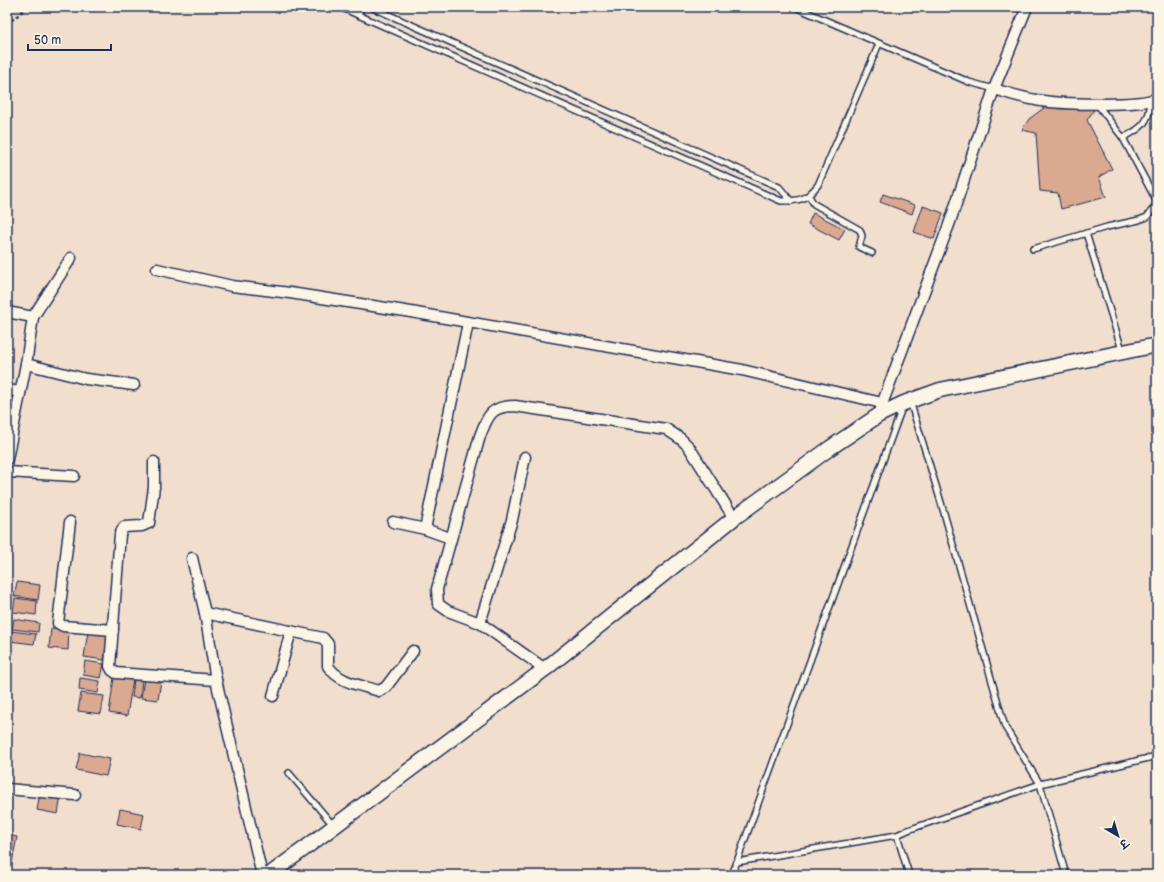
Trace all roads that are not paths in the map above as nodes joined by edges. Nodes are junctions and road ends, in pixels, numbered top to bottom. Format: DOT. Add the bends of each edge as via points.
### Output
graph roads {
  1 [pos="340,7"];
  2 [pos="362,7"];
  3 [pos="371,7"];
  4 [pos="795,7"];
  5 [pos="1027,7"];
  6 [pos="358,15"];
  7 [pos="880,44"];
  8 [pos="994,89"];
  9 [pos="1154,99"];
  10 [pos="1097,104"];
  11 [pos="1123,138"];
  12 [pos="809,196"];
  13 [pos="791,201"];
  14 [pos="1086,233"];
  15 [pos="1032,249"];
  16 [pos="872,253"];
  17 [pos="71,258"];
  18 [pos="157,269"];
  19 [pos="7,312"];
  20 [pos="33,317"];
  21 [pos="468,322"];
  22 [pos="1157,345"];
  23 [pos="1123,353"];
  24 [pos="26,364"];
  25 [pos="134,385"];
  26 [pos="7,390"];
  27 [pos="20,392"];
  28 [pos="907,402"];
  29 [pos="880,409"];
  30 [pos="524,457"];
  31 [pos="7,459"];
  32 [pos="154,462"];
  33 [pos="7,472"];
  34 [pos="74,476"];
  35 [pos="734,518"];
  36 [pos="70,522"];
  37 [pos="394,522"];
  38 [pos="425,529"];
  39 [pos="450,538"];
  40 [pos="192,558"];
  41 [pos="205,613"];
  42 [pos="480,623"];
  43 [pos="113,630"];
  44 [pos="291,631"];
  45 [pos="413,651"];
  46 [pos="545,669"];
  47 [pos="216,680"];
  48 [pos="273,696"];
  49 [pos="1157,756"];
  50 [pos="290,773"];
  51 [pos="1040,784"];
  52 [pos="7,789"];
  53 [pos="75,795"];
  54 [pos="334,826"];
  55 [pos="897,835"];
  56 [pos="737,862"];
  57 [pos="276,873"];
  58 [pos="262,875"];
  59 [pos="732,875"];
  60 [pos="909,875"];
  61 [pos="1066,875"];
  1 -- 6 [label="lane"];
  2 -- 6 [label="lane"];
  3 -- 13 [label="lane" via="779,188"];
  4 -- 7 [label="lane"];
  5 -- 8 [label="street"];
  6 -- 13 [label="lane" via="773,199"];
  7 -- 8 [label="lane" via="969,82"];
  7 -- 12 [label="lane" via="826,171"];
  8 -- 10 [label="street" via="1036,100"];
  8 -- 29 [label="street" via="950,222"];
  9 -- 10 [label="street"];
  9 -- 11 [label="lane" via="1147,120"];
  10 -- 11 [label="lane"];
  11 -- 14 [label="lane" via="1156,200 1156,205 1147,217"];
  12 -- 13 [label="lane"];
  12 -- 16 [label="lane" via="814,204 860,230 862,236 859,247"];
  14 -- 15 [label="lane"];
  14 -- 23 [label="lane"];
  17 -- 20 [label="street"];
  18 -- 21 [label="street" via="232,286"];
  19 -- 20 [label="street"];
  20 -- 24 [label="street"];
  21 -- 29 [label="street" via="768,375"];
  21 -- 38 [label="street"];
  22 -- 23 [label="main road"];
  23 -- 28 [label="main road" via="940,390"];
  24 -- 25 [label="street" via="86,379"];
  24 -- 27 [label="street"];
  26 -- 27 [label="street"];
  27 -- 31 [label="street"];
  28 -- 29 [label="main road"];
  28 -- 51 [label="lane" via="940,498 1005,727"];
  28 -- 56 [label="lane"];
  29 -- 35 [label="main road"];
  30 -- 42 [label="street" via="512,520"];
  32 -- 43 [label="street" via="154,487 149,523 124,527 120,534"];
  33 -- 34 [label="street"];
  35 -- 39 [label="street" via="689,447 666,429 501,406 492,412 486,421"];
  35 -- 46 [label="main road"];
  36 -- 43 [label="street" via="58,623 63,626"];
  37 -- 38 [label="street"];
  38 -- 39 [label="street"];
  39 -- 42 [label="street" via="437,589 438,604 448,611"];
  40 -- 41 [label="street"];
  41 -- 44 [label="street"];
  41 -- 47 [label="street"];
  42 -- 46 [label="street"];
  43 -- 47 [label="street" via="110,666 116,673"];
  44 -- 45 [label="street" via="326,640 328,666 336,676 379,691 386,687"];
  44 -- 48 [label="street"];
  46 -- 54 [label="main road"];
  47 -- 58 [label="street"];
  49 -- 51 [label="lane"];
  50 -- 54 [label="lane"];
  51 -- 55 [label="lane"];
  51 -- 61 [label="lane"];
  52 -- 53 [label="street"];
  54 -- 57 [label="main road"];
  55 -- 56 [label="lane"];
  55 -- 60 [label="lane"];
  56 -- 59 [label="lane"];
}
